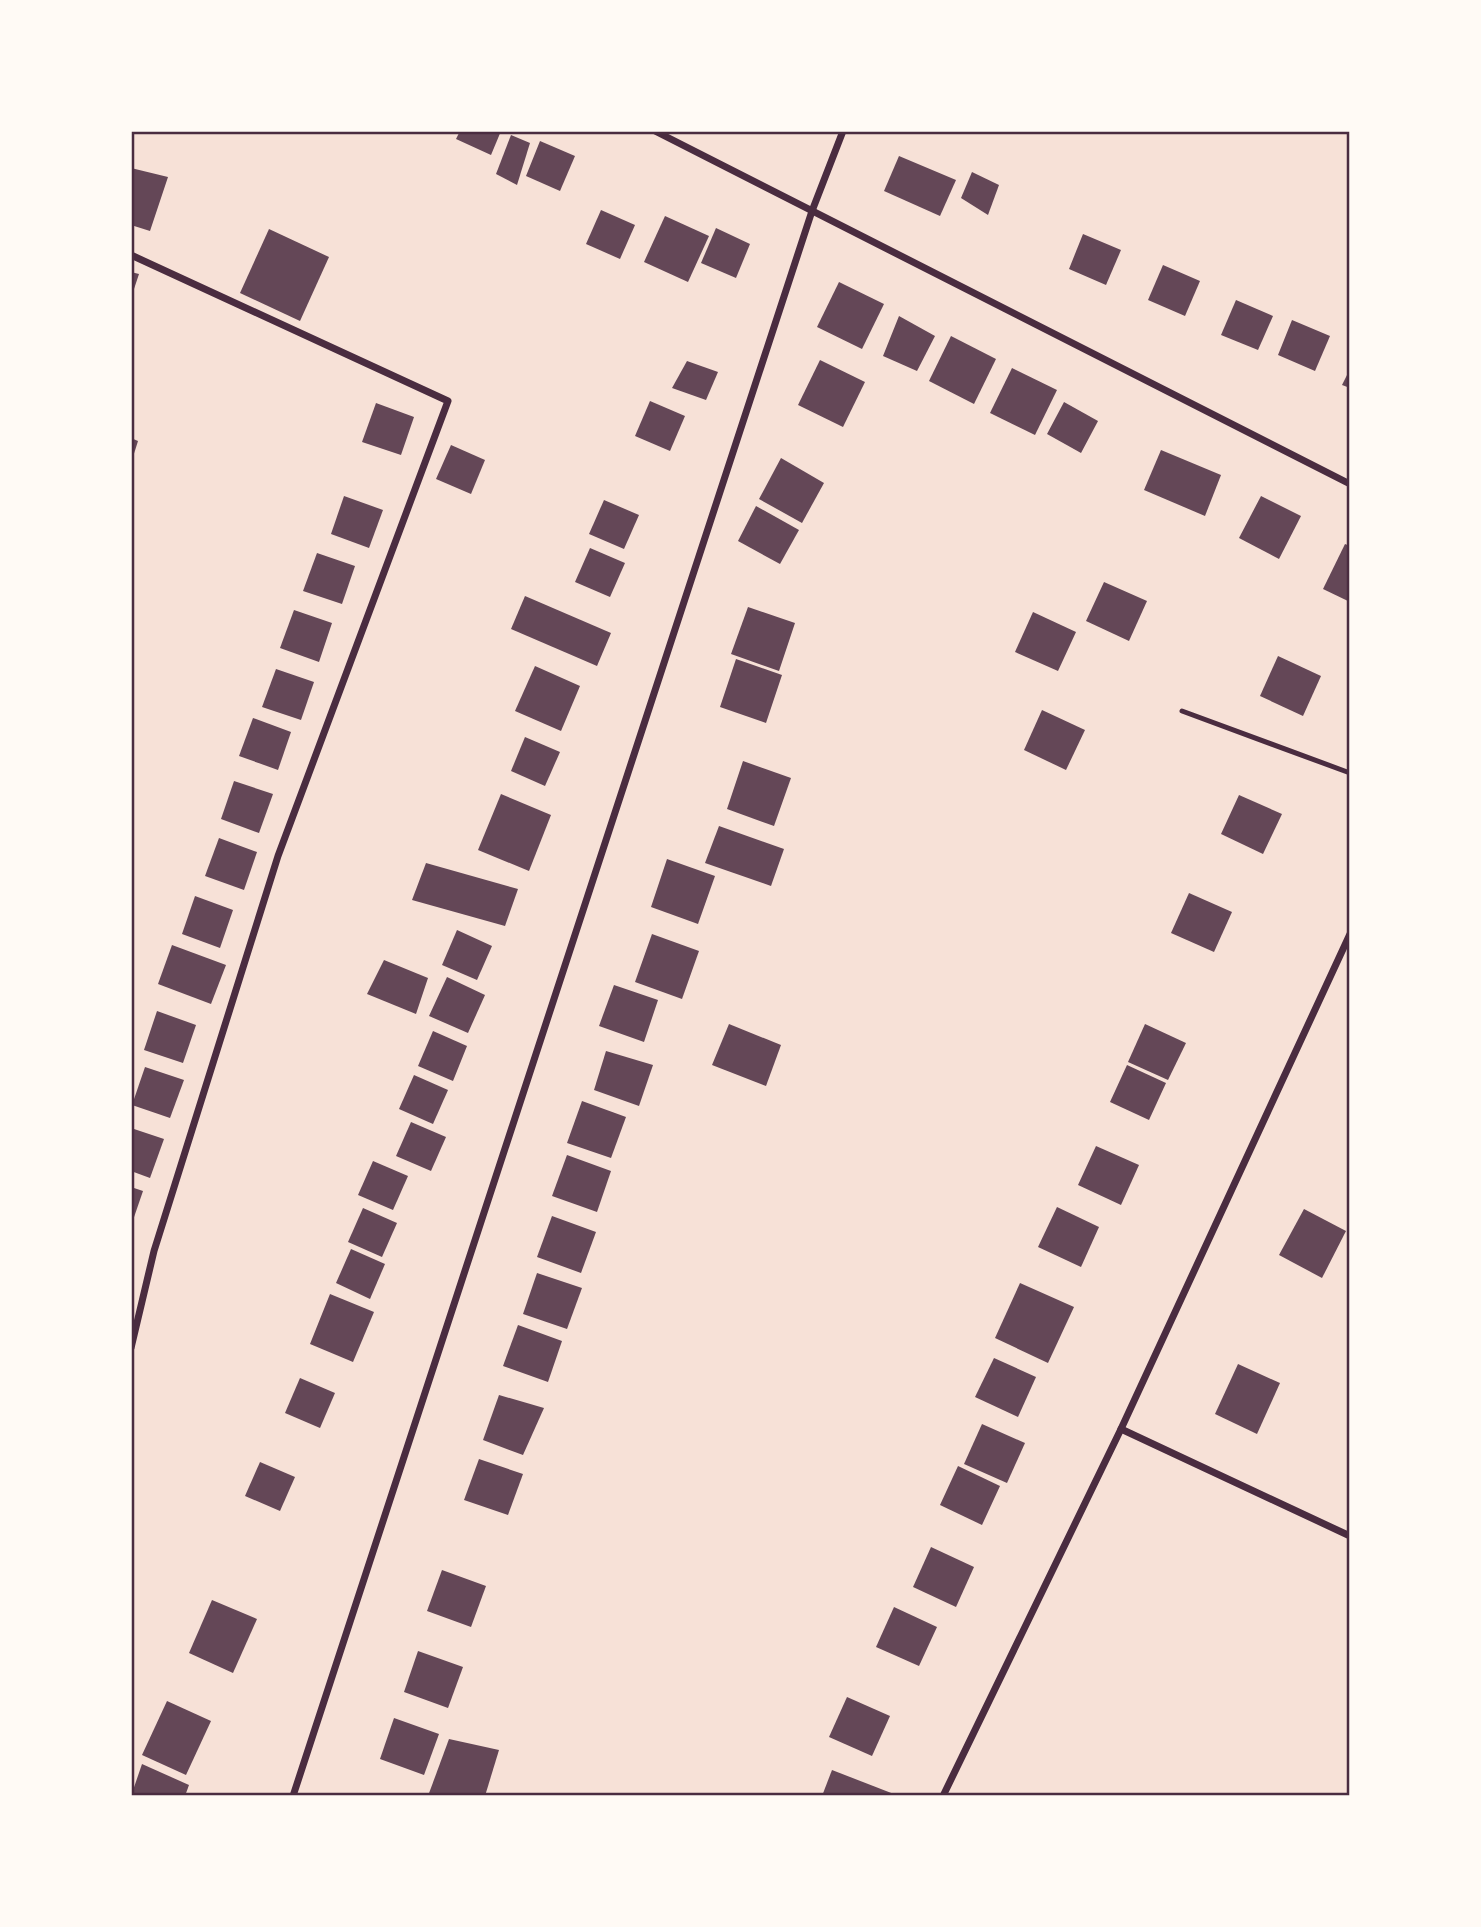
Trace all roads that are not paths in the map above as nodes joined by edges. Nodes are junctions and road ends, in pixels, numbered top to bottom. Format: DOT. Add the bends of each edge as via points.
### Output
graph roads {
  1 [pos="655,131"];
  2 [pos="843,131"];
  3 [pos="812,211"];
  4 [pos="131,255"];
  5 [pos="1350,484"];
  6 [pos="1182,711"];
  7 [pos="1350,773"];
  8 [pos="1350,934"];
  9 [pos="131,1348"];
  10 [pos="1121,1429"];
  11 [pos="1350,1536"];
  12 [pos="293,1796"];
  13 [pos="943,1796"];
  1 -- 3 [label="street"];
  2 -- 3 [label="street"];
  3 -- 5 [label="street"];
  3 -- 12 [label="street"];
  4 -- 9 [label="street" via="448,401 278,856 154,1251"];
  6 -- 7 [label="lane"];
  8 -- 10 [label="street"];
  10 -- 11 [label="street"];
  10 -- 13 [label="street"];
}
